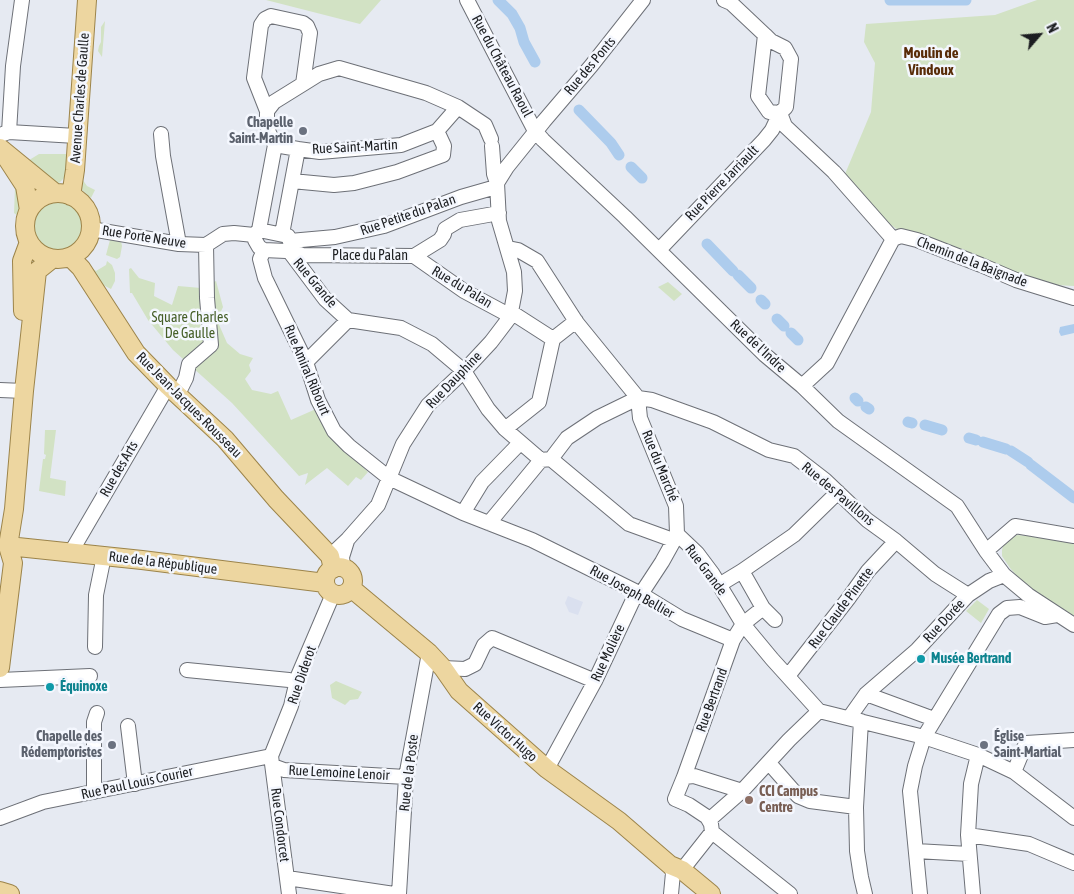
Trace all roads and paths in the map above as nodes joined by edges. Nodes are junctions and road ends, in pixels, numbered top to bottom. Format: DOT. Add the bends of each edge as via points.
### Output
graph roads {
  1 [pos="22,0"];
  2 [pos="87,0"];
  3 [pos="467,0"];
  4 [pos="643,0"];
  5 [pos="724,0"];
  6 [pos="765,35"];
  7 [pos="303,84"];
  8 [pos="458,106"];
  9 [pos="267,111"];
  10 [pos="780,113"];
  11 [pos="437,131"];
  12 [pos="535,131"];
  13 [pos="162,134"];
  14 [pos="76,136"];
  15 [pos="6,139"];
  16 [pos="275,145"];
  17 [pos="298,149"];
  18 [pos="292,181"];
  19 [pos="497,185"];
  20 [pos="63,195"];
  21 [pos="29,210"];
  22 [pos="498,212"];
  23 [pos="91,229"];
  24 [pos="256,232"];
  25 [pos="893,239"];
  26 [pos="29,242"];
  27 [pos="179,244"];
  28 [pos="288,244"];
  29 [pos="206,245"];
  30 [pos="508,248"];
  31 [pos="264,250"];
  32 [pos="659,250"];
  33 [pos="414,256"];
  34 [pos="70,257"];
  35 [pos="52,259"];
  36 [pos="1074,298"];
  37 [pos="511,312"];
  38 [pos="348,320"];
  39 [pos="576,321"];
  40 [pos="553,339"];
  41 [pos="306,362"];
  42 [pos="464,371"];
  43 [pos="802,386"];
  44 [pos="0,390"];
  45 [pos="173,390"];
  46 [pos="24,392"];
  47 [pos="638,398"];
  48 [pos="505,429"];
  49 [pos="519,442"];
  50 [pos="546,460"];
  51 [pos="389,478"];
  52 [pos="838,492"];
  53 [pos="463,512"];
  54 [pos="489,523"];
  55 [pos="1074,536"];
  56 [pos="675,537"];
  57 [pos="347,541"];
  58 [pos="896,541"];
  59 [pos="3,549"];
  60 [pos="986,551"];
  61 [pos="71,552"];
  62 [pos="104,556"];
  63 [pos="332,571"];
  64 [pos="742,571"];
  65 [pos="1004,575"];
  66 [pos="719,585"];
  67 [pos="641,594"];
  68 [pos="968,595"];
  69 [pos="763,608"];
  70 [pos="1057,614"];
  71 [pos="775,620"];
  72 [pos="743,624"];
  73 [pos="1074,625"];
  74 [pos="733,640"];
  75 [pos="95,647"];
  76 [pos="429,653"];
  77 [pos="0,668"];
  78 [pos="444,668"];
  79 [pos="187,670"];
  80 [pos="90,676"];
  81 [pos="788,676"];
  82 [pos="0,680"];
  83 [pos="595,681"];
  84 [pos="297,682"];
  85 [pos="866,694"];
  86 [pos="819,711"];
  87 [pos="97,714"];
  88 [pos="934,719"];
  89 [pos="855,720"];
  90 [pos="128,726"];
  91 [pos="924,737"];
  92 [pos="1074,740"];
  93 [pos="978,755"];
  94 [pos="272,761"];
  95 [pos="769,763"];
  96 [pos="547,769"];
  97 [pos="1014,772"];
  98 [pos="406,776"];
  99 [pos="684,777"];
  100 [pos="135,784"];
  101 [pos="742,791"];
  102 [pos="94,792"];
  103 [pos="856,807"];
  104 [pos="2,815"];
  105 [pos="1074,818"];
  106 [pos="713,821"];
  107 [pos="968,835"];
  108 [pos="916,851"];
  109 [pos="969,854"];
  110 [pos="1074,863"];
  111 [pos="676,868"];
  112 [pos="287,879"];
  113 [pos="0,892"];
  114 [pos="10,894"];
  115 [pos="290,894"];
  116 [pos="394,894"];
  117 [pos="399,894"];
  118 [pos="671,894"];
  119 [pos="710,894"];
  120 [pos="790,894"];
  121 [pos="865,894"];
  122 [pos="920,894"];
  123 [pos="973,894"];
  1 -- 15 [label="street"];
  2 -- 14 [label="main road, Avenue Charles de Gaulle"];
  3 -- 12 [label="street, Rue du Château Raoul"];
  4 -- 12 [label="street, Rue des Ponts"];
  5 -- 6 [label="street, Rue Pierre Jarriault"];
  6 -- 10 [label="street" via="758,96 769,112"];
  6 -- 10 [label="street, Rue Pierre Jarriault" via="785,48 791,59 786,107"];
  7 -- 8 [label="street" via="319,74 339,68 426,92"];
  7 -- 9 [label="street" via="274,102"];
  7 -- 9 [label="street" via="310,33 307,26 288,18 271,16 265,19 261,25 254,78"];
  8 -- 11 [label="street, Rue Saint-Martin"];
  8 -- 19 [label="street" via="484,125 491,142"];
  9 -- 16 [label="street" via="269,133"];
  10 -- 25 [label="street" via="785,126 834,172"];
  10 -- 32 [label="street, Rue Pierre Jarriault" via="764,140"];
  11 -- 17 [label="street, Rue Saint-Martin" via="401,145 320,152"];
  11 -- 18 [label="street" via="444,146 443,154 397,172 354,184"];
  12 -- 19 [label="street, Rue des Ponts"];
  12 -- 32 [label="street, Rue de l'Indre"];
  13 -- 27 [label="street" via="162,156"];
  14 -- 15 [label="street"];
  14 -- 20 [label="main road, Avenue Charles de Gaulle" via="75,170"];
  15 -- 20 [label="main road" via="15,160"];
  15 -- 21 [label="main road" via="25,186"];
  16 -- 17 [label="street, Rue Saint-Martin"];
  16 -- 24 [label="street"];
  17 -- 18 [label="street"];
  18 -- 28 [label="street"];
  19 -- 22 [label="street"];
  19 -- 28 [label="street, Rue Petite du Palan" via="384,226 335,238"];
  20 -- 21 [label="main road" via="45,196"];
  20 -- 23 [label="main road" via="80,202 87,210"];
  21 -- 26 [label="main road" via="25,221"];
  22 -- 30 [label="street"];
  22 -- 33 [label="street, Place du Palan" via="460,220 445,229 440,240"];
  23 -- 27 [label="street, Rue Porte Neuve"];
  23 -- 34 [label="main road" via="88,242"];
  24 -- 28 [label="street, Rue Porte Neuve"];
  24 -- 29 [label="street, Rue Porte Neuve" via="223,234"];
  24 -- 31 [label="street" via="256,244"];
  25 -- 36 [label="street, Chemin de la Baignade" via="901,236 917,240 1016,280"];
  25 -- 43 [label="street" via="832,356"];
  26 -- 35 [label="main road" via="35,250"];
  26 -- 46 [label="main road" via="21,268"];
  27 -- 29 [label="street, Rue Porte Neuve"];
  28 -- 31 [label="street"];
  28 -- 33 [label="street, Place du Palan" via="302,255"];
  28 -- 38 [label="street, Rue Grande" via="324,299"];
  29 -- 45 [label="street, Rue des Arts" via="211,344 189,364 186,378"];
  30 -- 37 [label="street" via="515,291"];
  30 -- 39 [label="street" via="537,261"];
  31 -- 41 [label="street, Rue Amiral Ribourt" via="260,259 265,278"];
  32 -- 43 [label="street, Rue de l'Indre" via="766,356"];
  33 -- 37 [label="street, Rue du Palan" via="464,291 505,313"];
  34 -- 35 [label="main road"];
  34 -- 45 [label="main road, Rue Jean-Jacques Rousseau" via="81,268 136,353"];
  35 -- 46 [label="main road" via="37,271"];
  37 -- 40 [label="street, Rue du Palan"];
  37 -- 42 [label="street, Rue Dauphine" via="491,342"];
  38 -- 41 [label="street"];
  38 -- 42 [label="street, Rue Grande" via="401,328 432,344"];
  39 -- 40 [label="street"];
  39 -- 47 [label="street"];
  40 -- 48 [label="street" via="539,402"];
  41 -- 51 [label="street, Rue Amiral Ribourt" via="318,400 334,430"];
  42 -- 48 [label="street, Rue Grande"];
  42 -- 51 [label="street, Rue Dauphine" via="428,405 403,444"];
  43 -- 60 [label="street, Rue de l'Indre" via="838,421 957,506"];
  44 -- 46 [label="street"];
  45 -- 61 [label="street, Rue des Arts"];
  45 -- 63 [label="main road, Rue Jean-Jacques Rousseau" via="225,439"];
  46 -- 59 [label="main road" via="14,509"];
  47 -- 50 [label="street" via="580,428"];
  47 -- 52 [label="street, Rue des Pavillons" via="713,422 769,450 794,456"];
  47 -- 56 [label="street, Rue du Marché" via="640,418 676,506"];
  48 -- 49 [label="street, Rue Grande"];
  49 -- 50 [label="street, Rue Grande"];
  49 -- 53 [label="street" via="482,482"];
  50 -- 54 [label="street"];
  50 -- 56 [label="street, Rue Grande" via="630,524"];
  51 -- 53 [label="street, Rue Amiral Ribourt"];
  51 -- 57 [label="street, Rue Dauphine" via="378,505"];
  52 -- 58 [label="street, Rue des Pavillons" via="867,520"];
  52 -- 64 [label="street" via="794,535"];
  53 -- 54 [label="street, Rue Amiral Ribourt"];
  54 -- 67 [label="street, Rue Joseph Bellier" via="532,540"];
  55 -- 60 [label="street" via="1015,526"];
  56 -- 66 [label="street, Rue Grande" via="697,553"];
  56 -- 67 [label="street, Rue Molière"];
  57 -- 63 [label="street, Rue Diderot" via="342,557"];
  58 -- 68 [label="street, Rue des Pavillons" via="935,574"];
  58 -- 81 [label="street, Rue Claude Pinette" via="868,571"];
  59 -- 61 [label="main road, Rue de la République"];
  59 -- 77 [label="main road" via="13,563"];
  60 -- 65 [label="street, Rue de l'Indre"];
  61 -- 62 [label="main road, Rue de la République"];
  62 -- 63 [label="main road, Rue de la République"];
  62 -- 75 [label="street" via="96,595"];
  63 -- 76 [label="main road, Rue Victor Hugo" via="347,570 352,576 351,588"];
  63 -- 84 [label="street, Rue Diderot"];
  64 -- 66 [label="street"];
  64 -- 69 [label="street"];
  65 -- 68 [label="street, Rue Dorée"];
  65 -- 70 [label="street, Rue de l'Indre"];
  66 -- 72 [label="street, Rue Grande"];
  67 -- 74 [label="street, Rue Joseph Bellier" via="682,619"];
  67 -- 83 [label="street, Rue Molière" via="633,600"];
  68 -- 85 [label="street, Rue Dorée" via="917,650"];
  69 -- 71 [label="street"];
  69 -- 72 [label="street, Rue Bertrand"];
  70 -- 73 [label="street, Rue de l'Indre"];
  70 -- 88 [label="street" via="1045,617 1020,607 1006,608 999,614"];
  72 -- 74 [label="street, Rue Bertrand"];
  72 -- 81 [label="street, Rue Grande"];
  74 -- 99 [label="street, Rue Bertrand"];
  76 -- 78 [label="main road, Rue Victor Hugo"];
  76 -- 98 [label="street, Rue de la Poste"];
  78 -- 83 [label="street" via="465,669 475,664 484,645 492,638"];
  78 -- 96 [label="main road, Rue Victor Hugo" via="459,691"];
  79 -- 84 [label="street"];
  80 -- 82 [label="street"];
  81 -- 86 [label="street, Rue Grande"];
  83 -- 96 [label="street, Rue Molière"];
  84 -- 94 [label="street, Rue Diderot"];
  85 -- 88 [label="street"];
  85 -- 89 [label="street, Rue Dorée"];
  86 -- 89 [label="street"];
  86 -- 95 [label="street"];
  87 -- 102 [label="street" via="94,722"];
  88 -- 91 [label="street"];
  89 -- 91 [label="street"];
  89 -- 103 [label="street"];
  90 -- 100 [label="street"];
  91 -- 93 [label="street"];
  91 -- 108 [label="street" via="910,791"];
  92 -- 97 [label="street" via="1026,743"];
  93 -- 97 [label="street"];
  93 -- 107 [label="street" via="971,784"];
  94 -- 98 [label="street, Rue Lemoine Lenoir" via="284,770"];
  94 -- 100 [label="street, Rue Paul Louis Courier"];
  94 -- 112 [label="street, Rue Condorcet"];
  95 -- 101 [label="street"];
  95 -- 103 [label="street" via="798,796 810,802"];
  96 -- 111 [label="main road, Rue Victor Hugo" via="619,821"];
  97 -- 105 [label="street"];
  98 -- 117 [label="street, Rue de la Poste"];
  99 -- 101 [label="street" via="694,776"];
  99 -- 106 [label="street, Rue Bertrand" via="675,799"];
  100 -- 102 [label="street, Rue Paul Louis Courier"];
  101 -- 106 [label="street"];
  102 -- 104 [label="street, Rue Paul Louis Courier"];
  103 -- 121 [label="street" via="858,851"];
  106 -- 111 [label="street"];
  106 -- 120 [label="street"];
  107 -- 109 [label="street"];
  107 -- 110 [label="street" via="1029,844"];
  108 -- 109 [label="street"];
  108 -- 122 [label="street"];
  109 -- 123 [label="street"];
  111 -- 118 [label="street"];
  111 -- 119 [label="main road, Rue Victor Hugo"];
  112 -- 115 [label="street, Rue Condorcet"];
  112 -- 116 [label="street"];
  113 -- 114 [label="main road"];
}
